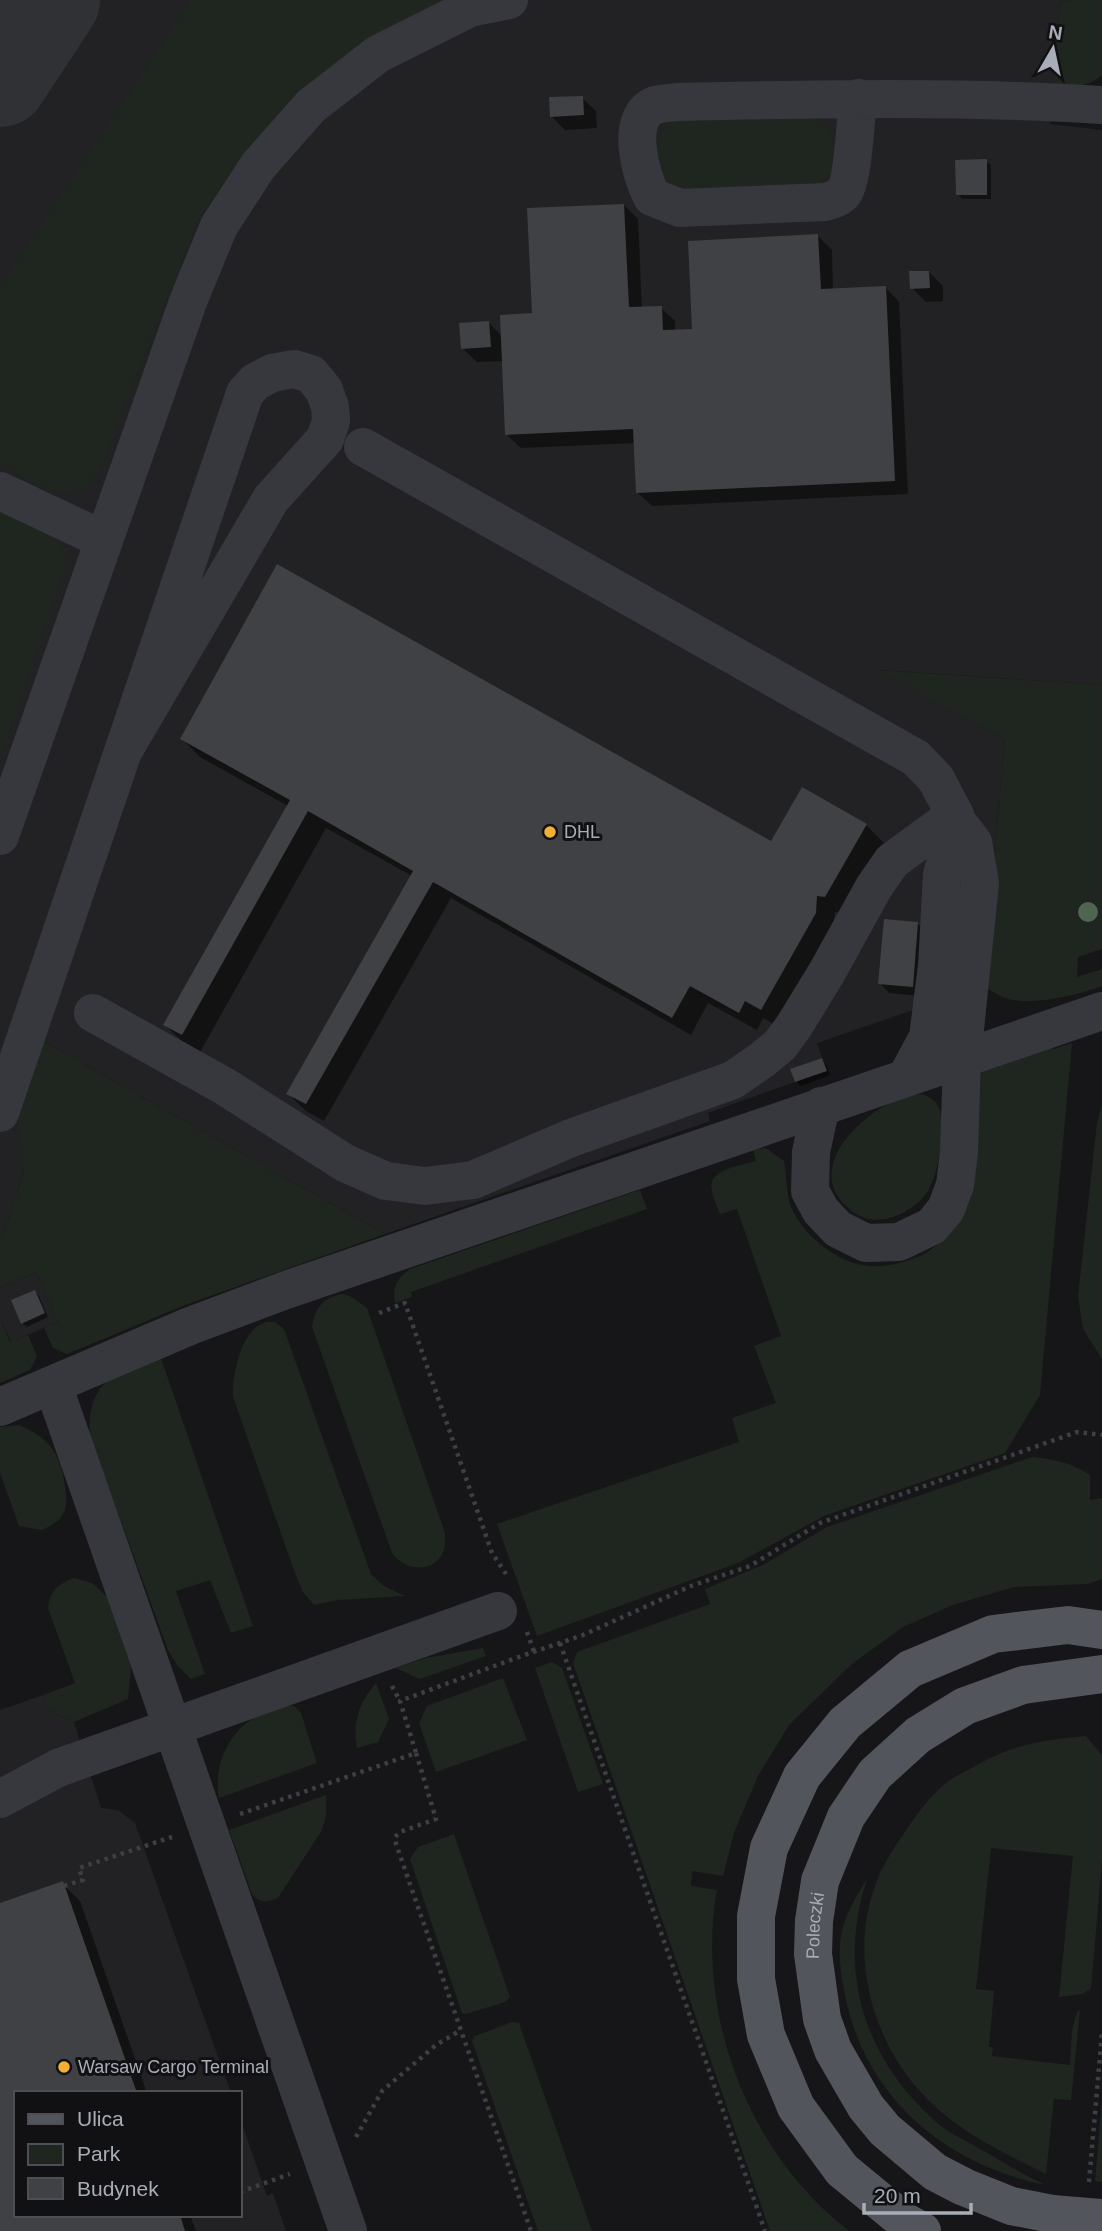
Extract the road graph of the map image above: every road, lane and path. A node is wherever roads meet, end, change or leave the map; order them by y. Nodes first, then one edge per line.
1 (509, 0) edge
2 (858, 98) junction
3 (1102, 106) edge
4 (363, 447) dead end
5 (0, 491) edge
6 (104, 540) junction
7 (124, 750) junction
8 (956, 819) junction
9 (0, 836) edge
10 (1102, 1011) edge
11 (93, 1013) dead end
12 (962, 1058) junction
13 (906, 1078) junction
14 (821, 1106) junction
15 (0, 1113) edge
16 (379, 1313) dead end
17 (53, 1385) junction
18 (0, 1407) edge
19 (1102, 1435) edge
20 (511, 1607) junction
21 (1102, 1630) edge
22 (560, 1643) junction
23 (534, 1652) junction
24 (1102, 1674) edge
25 (173, 1728) junction
26 (416, 1754) junction
27 (0, 1799) edge
28 (207, 1826) junction
29 (64, 1886) dead end
30 (461, 2030) junction
31 (1102, 2033) edge
32 (324, 2162) junction
33 (242, 2191) edge
34 (1095, 2205) edge
35 (348, 2231) edge
36 (531, 2231) edge
37 (765, 2231) edge
38 (922, 2231) edge

1 - 6 lane
2 - 2 lane
2 - 3 lane
4 - 8 lane
5 - 6 lane
6 - 9 lane
7 - 7 lane
7 - 15 lane
8 - 11 lane
8 - 12 lane
8 - 13 lane
10 - 12 lane
12 - 13 lane
12 - 14 lane
13 - 14 lane
14 - 17 lane
16 - 20 path
17 - 18 lane
17 - 25 lane
19 - 22 path
20 - 23 path
20 - 25 lane
21 - 38 main road
22 - 23 path
22 - 37 path
23 - 26 path
24 - 34 main road, Poleczki, bridge
25 - 27 lane
25 - 28 lane
26 - 28 path
26 - 30 path
28 - 29 path
28 - 32 lane
30 - 32 path
30 - 36 path
31 - 34 path
32 - 33 path
32 - 35 lane

